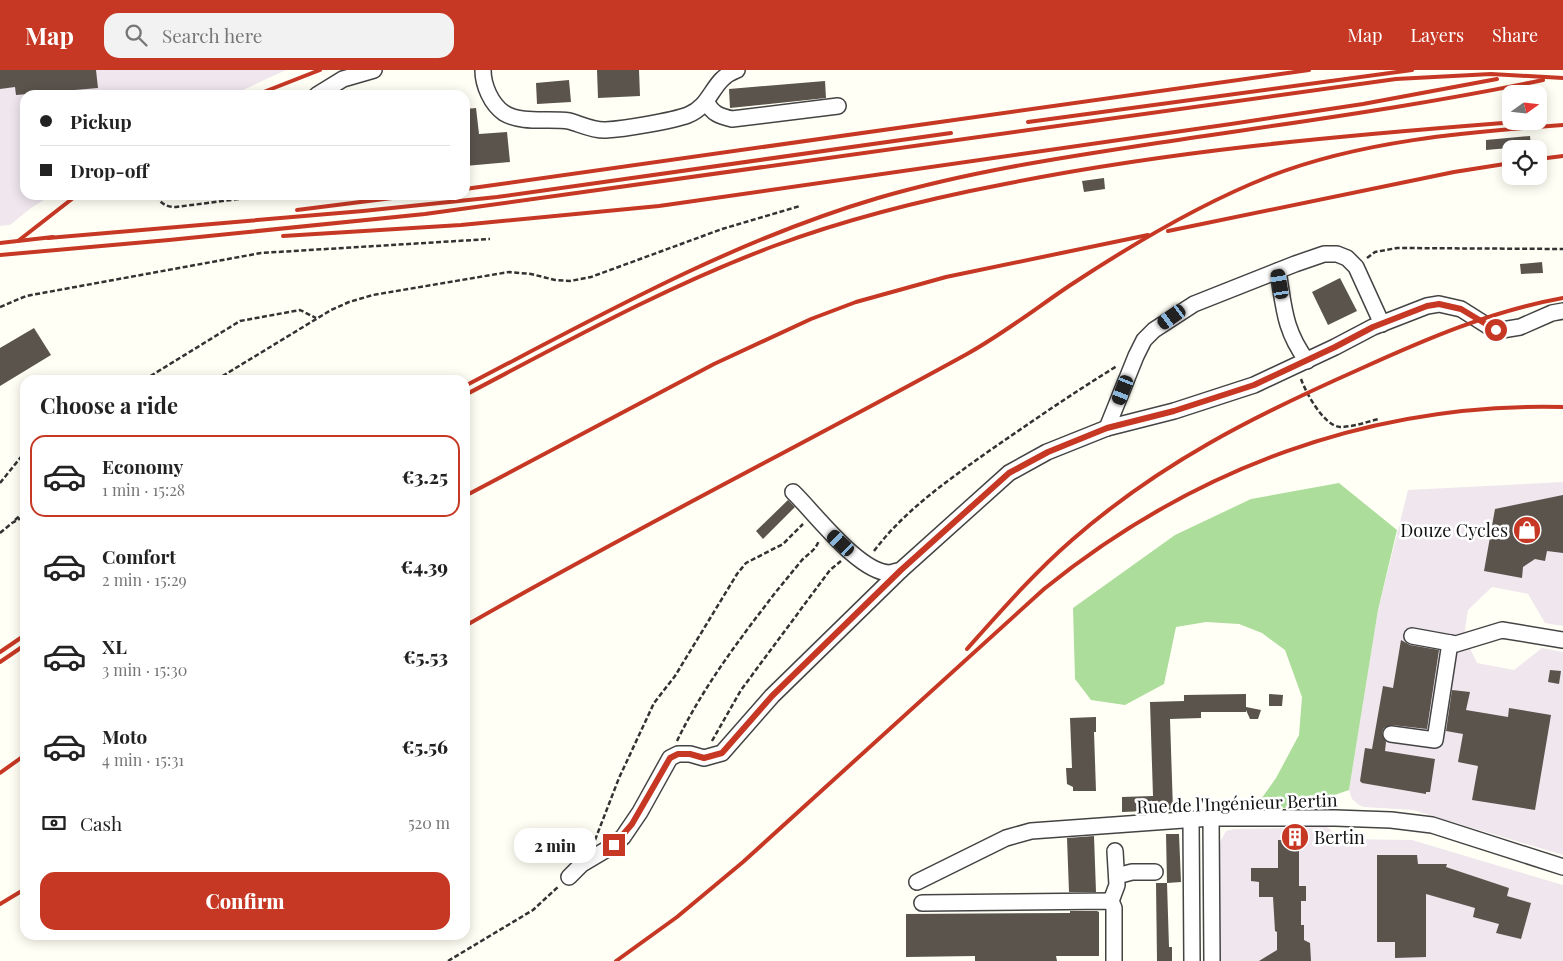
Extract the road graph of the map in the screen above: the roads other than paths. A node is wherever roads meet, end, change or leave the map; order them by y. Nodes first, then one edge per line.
1 (374, 70) edge
2 (483, 70) edge
3 (737, 70) edge
4 (325, 90) edge
5 (707, 102) junction
6 (838, 106) dead end
7 (1278, 271) junction
8 (1563, 311) edge
9 (1382, 324) junction
10 (1301, 364) junction
11 (1107, 428) junction
12 (792, 492) dead end
13 (901, 570) junction
14 (1412, 636) dead end
15 (1563, 640) edge
16 (1450, 643) junction
17 (1391, 734) dead end
18 (1212, 818) junction
19 (1191, 820) junction
20 (1115, 851) dead end
21 (1563, 867) edge
22 (1155, 872) dead end
23 (1117, 876) junction
24 (569, 877) road end
25 (917, 882) dead end
26 (1111, 901) junction
27 (922, 903) dead end
28 (1114, 961) edge
29 (1192, 961) edge
30 (1212, 961) edge

1 - 4 street
2 - 5 street
3 - 5 street
5 - 6 street
7 - 9 street
7 - 10 street
7 - 11 street
8 - 9 street
9 - 10 street
10 - 11 street
11 - 13 street
12 - 13 street
13 - 24 street
14 - 16 street
15 - 16 street
16 - 17 street
18 - 19 street, Rue de l'Ingénieur Bertin
18 - 21 street, Rue de l'Ingénieur Bertin
18 - 30 street
19 - 25 street, Rue de l'Ingénieur Bertin
19 - 29 street
20 - 23 street
22 - 23 street
23 - 26 street
26 - 27 street
26 - 28 street

